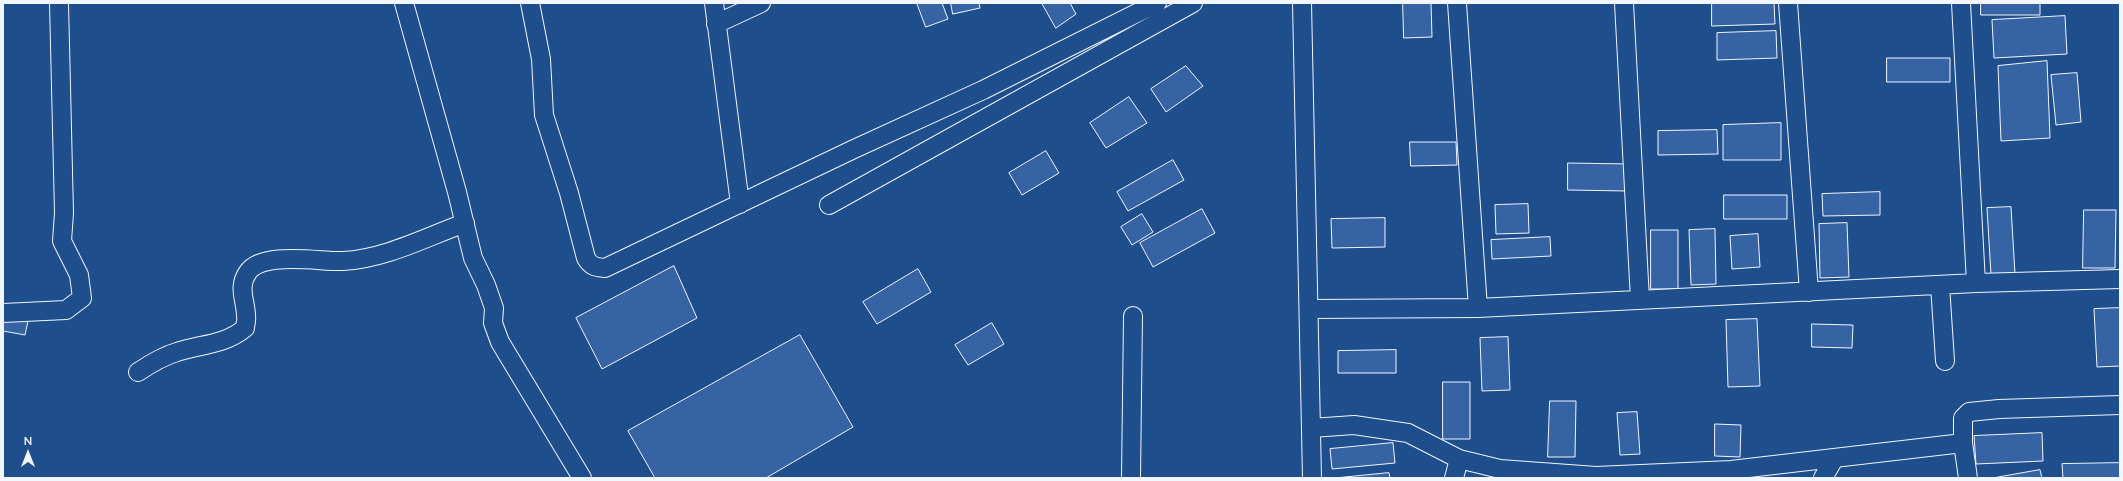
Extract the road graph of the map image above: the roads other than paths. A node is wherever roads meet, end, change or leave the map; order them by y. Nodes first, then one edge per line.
1 (59, 3) edge
2 (404, 3) edge
3 (530, 3) edge
4 (714, 3) edge
5 (761, 3) edge
6 (1157, 3) edge
7 (1193, 3) edge
8 (1302, 3) edge
9 (1457, 3) edge
10 (1624, 3) edge
11 (1788, 3) edge
12 (1961, 3) edge
13 (716, 24) junction
14 (740, 204) junction
15 (828, 205) dead end
16 (465, 223) junction
17 (2120, 279) edge
18 (1976, 284) junction
19 (1940, 285) junction
20 (1809, 292) junction
21 (1640, 300) junction
22 (1478, 308) junction
23 (1310, 309) junction
24 (3, 313) edge
25 (1133, 316) dead end
26 (1945, 361) dead end
27 (138, 372) dead end
28 (2120, 405) edge
29 (1311, 428) junction
30 (1963, 443) junction
31 (1834, 459) junction
32 (1459, 460) junction
33 (582, 478) edge
34 (1130, 478) edge
35 (1312, 478) edge
36 (1454, 478) edge
37 (1823, 478) edge
38 (1968, 478) edge

1 - 24 street
2 - 16 street
3 - 14 street
4 - 13 street
5 - 13 street
6 - 14 street
7 - 15 street
8 - 23 street
9 - 22 street
10 - 21 street
11 - 20 street
12 - 18 street
13 - 14 street
16 - 27 street
16 - 33 street
17 - 18 street
18 - 19 street
19 - 20 street
19 - 26 street
20 - 21 street
21 - 22 street
22 - 23 street
23 - 29 street
25 - 34 street
28 - 30 street
29 - 32 street
29 - 35 street
30 - 31 street
30 - 38 street
31 - 32 street
31 - 37 street
32 - 36 street

